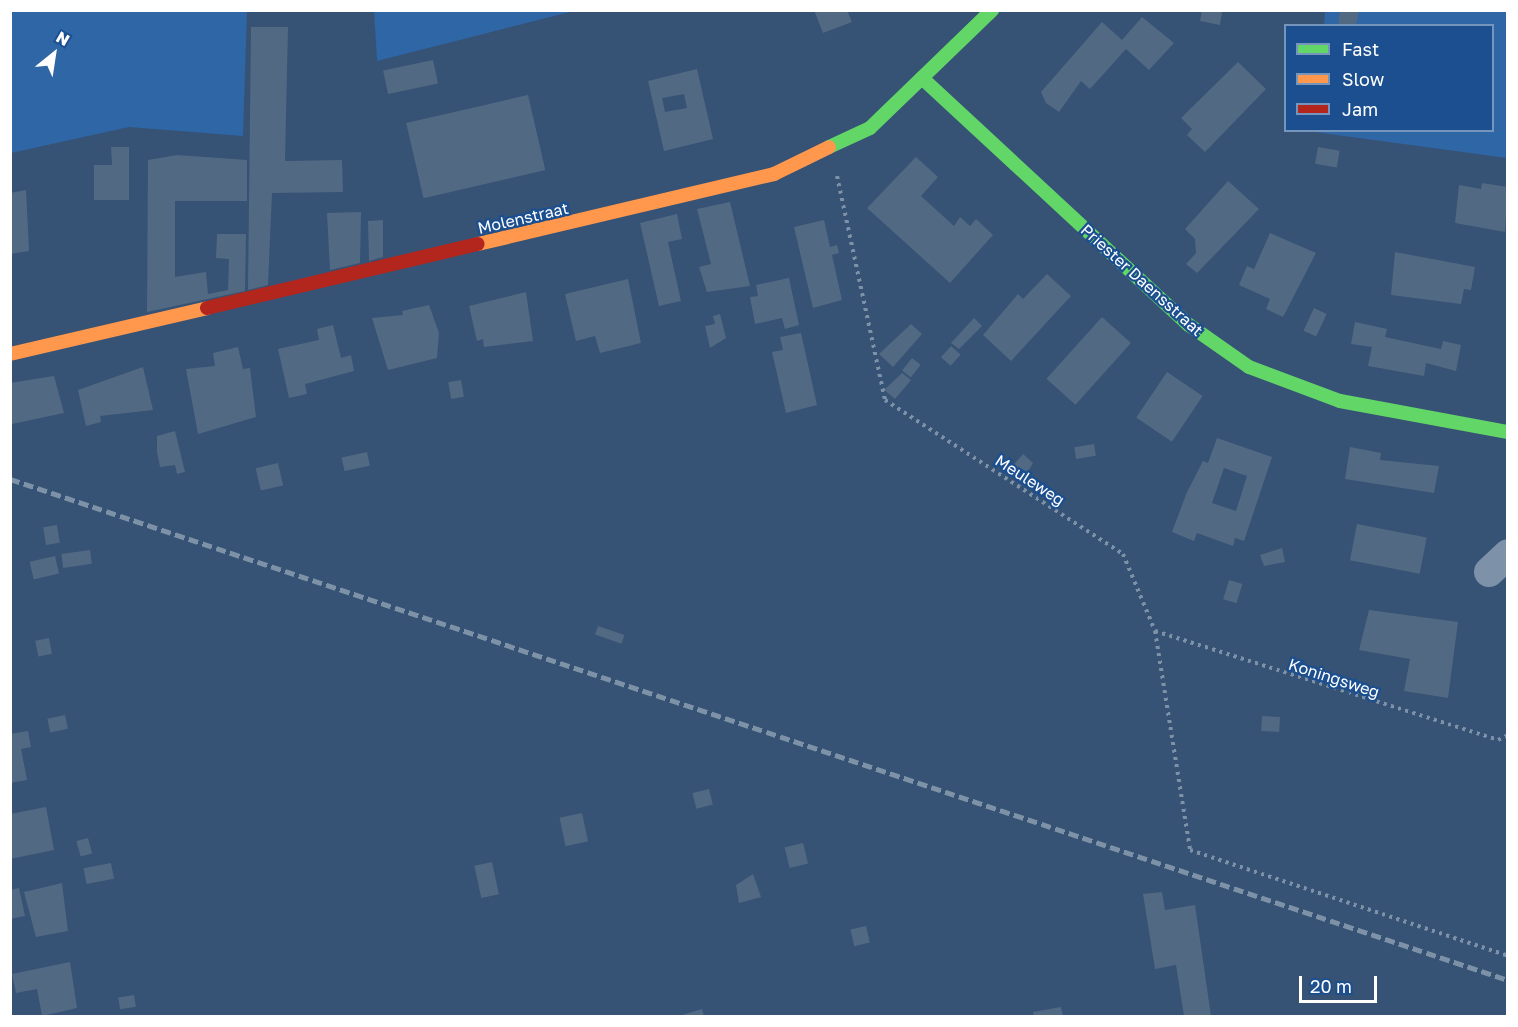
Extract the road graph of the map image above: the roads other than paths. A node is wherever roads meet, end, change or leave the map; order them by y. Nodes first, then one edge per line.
1 (992, 10) edge
2 (922, 78) junction
3 (10, 354) edge
4 (1508, 432) edge

1 - 2 street, Molenstraat
2 - 3 street, Molenstraat
2 - 4 street, Priester Daensstraat

